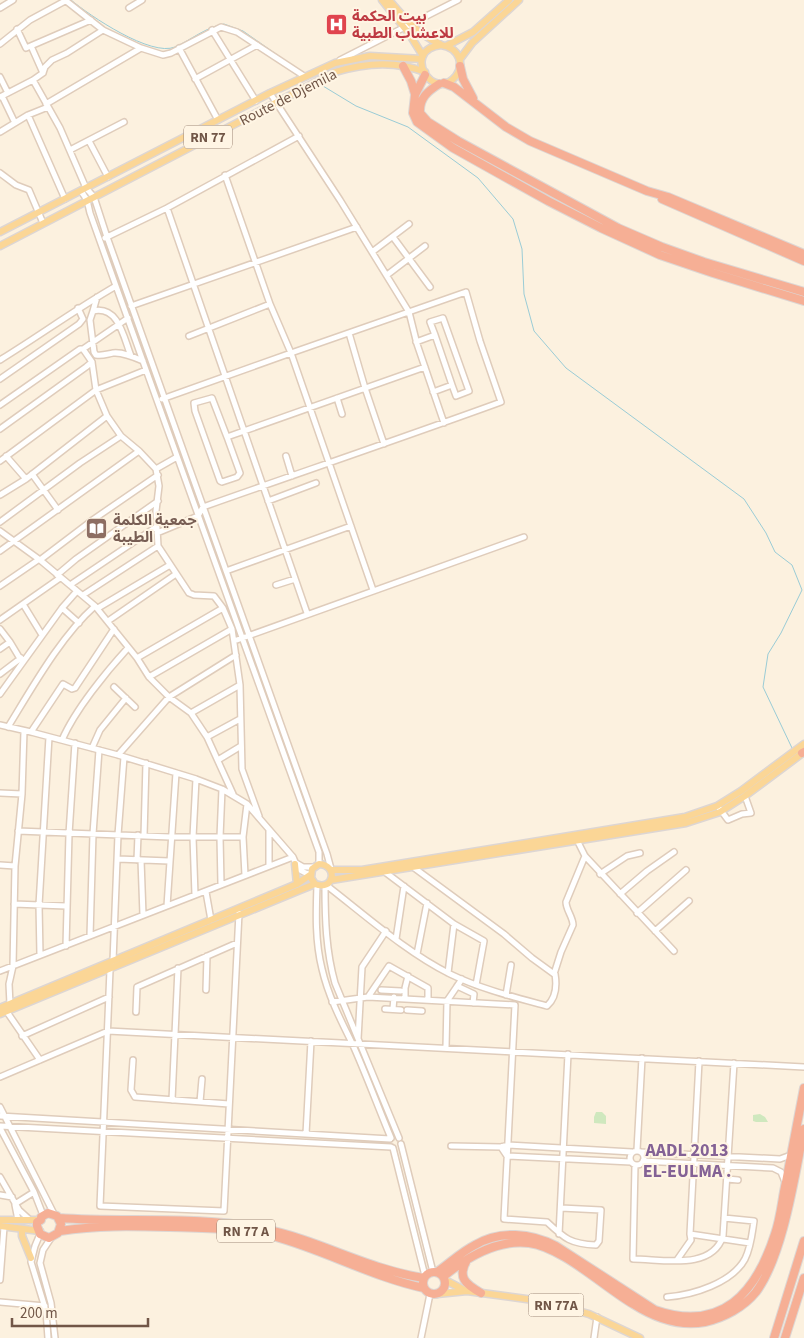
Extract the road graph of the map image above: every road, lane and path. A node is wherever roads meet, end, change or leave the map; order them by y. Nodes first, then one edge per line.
1 (13, 0) edge
2 (65, 0) edge
3 (142, 0) edge
4 (382, 0) edge
5 (389, 0) edge
6 (509, 0) edge
7 (519, 0) edge
8 (454, 1) edge
9 (131, 4) edge
10 (0, 8) edge
11 (91, 20) junction
12 (407, 27) junction
13 (17, 29) junction
14 (103, 30) junction
15 (212, 30) junction
16 (0, 44) edge
17 (257, 45) junction
18 (443, 45) junction
19 (31, 46) junction
20 (141, 48) junction
21 (179, 48) junction
22 (423, 57) junction
23 (230, 60) junction
24 (335, 63) junction
25 (460, 63) junction
26 (403, 66) junction
27 (43, 73) junction
28 (425, 74) junction
29 (304, 76) junction
30 (0, 77) edge
31 (195, 79) junction
32 (33, 80) junction
33 (442, 84) junction
34 (270, 93) junction
35 (8, 94) junction
36 (415, 94) junction
37 (1, 97) edge
38 (256, 100) junction
39 (276, 102) junction
40 (477, 104) junction
41 (47, 106) junction
42 (28, 115) junction
43 (218, 120) junction
44 (124, 122) dead end
45 (15, 123) junction
46 (0, 132) edge
47 (299, 136) junction
48 (89, 141) junction
49 (70, 150) junction
50 (0, 173) edge
51 (225, 175) junction
52 (108, 177) junction
53 (83, 190) junction
54 (647, 191) junction
55 (91, 198) junction
56 (65, 199) junction
57 (167, 208) junction
58 (40, 212) junction
59 (43, 223) junction
60 (409, 224) dead end
61 (357, 227) junction
62 (0, 232) edge
63 (107, 237) junction
64 (393, 237) junction
65 (765, 238) junction
66 (100, 240) junction
67 (0, 246) edge
68 (425, 246) dead end
69 (804, 250) edge
70 (372, 252) junction
71 (408, 258) junction
72 (803, 258) edge
73 (256, 262) junction
74 (386, 275) junction
75 (193, 284) junction
76 (116, 286) junction
77 (430, 287) dead end
78 (804, 292) edge
79 (97, 296) junction
80 (804, 301) edge
81 (270, 304) junction
82 (131, 306) junction
83 (78, 308) junction
84 (93, 312) junction
85 (409, 312) junction
86 (128, 318) junction
87 (120, 324) junction
88 (208, 328) junction
89 (349, 333) junction
90 (189, 336) dead end
91 (435, 336) junction
92 (94, 342) junction
93 (416, 342) junction
94 (83, 349) junction
95 (291, 353) junction
96 (131, 356) junction
97 (0, 360) edge
98 (143, 360) junction
99 (92, 362) junction
100 (425, 367) junction
101 (146, 370) junction
102 (225, 376) junction
103 (0, 379) edge
104 (452, 385) junction
105 (365, 388) junction
106 (96, 390) junction
107 (433, 392) junction
108 (164, 398) junction
109 (337, 398) junction
110 (157, 401) junction
111 (0, 405) edge
112 (310, 407) junction
113 (342, 414) dead end
114 (106, 416) junction
115 (444, 423) junction
116 (0, 429) edge
117 (244, 430) junction
118 (121, 436) junction
119 (227, 436) junction
120 (384, 444) junction
121 (140, 451) junction
122 (6, 456) junction
123 (286, 456) dead end
124 (177, 457) junction
125 (0, 461) edge
126 (329, 463) junction
127 (157, 472) junction
128 (32, 474) junction
129 (292, 476) junction
130 (26, 479) junction
131 (316, 483) dead end
132 (263, 486) junction
133 (44, 490) junction
134 (0, 495) edge
135 (158, 500) junction
136 (268, 501) junction
137 (203, 507) junction
138 (58, 510) junction
139 (198, 516) junction
140 (0, 522) edge
141 (351, 526) junction
142 (157, 530) junction
143 (0, 531) edge
144 (524, 537) dead end
145 (14, 541) junction
146 (158, 546) junction
147 (285, 550) junction
148 (0, 551) edge
149 (39, 560) junction
150 (170, 564) junction
151 (226, 571) junction
152 (176, 574) junction
153 (58, 576) junction
154 (295, 579) junction
155 (70, 585) junction
156 (276, 585) dead end
157 (0, 586) edge
158 (373, 590) junction
159 (77, 591) junction
160 (83, 595) junction
161 (22, 604) junction
162 (96, 607) junction
163 (62, 608) junction
164 (223, 608) junction
165 (307, 613) junction
166 (0, 620) edge
167 (108, 621) junction
168 (79, 623) junction
169 (0, 629) edge
170 (232, 629) junction
171 (114, 630) junction
172 (42, 635) junction
173 (248, 635) junction
174 (242, 638) junction
175 (234, 641) junction
176 (10, 642) junction
177 (128, 648) junction
178 (0, 649) edge
179 (236, 655) junction
180 (137, 658) junction
181 (21, 660) junction
182 (0, 674) edge
183 (149, 677) junction
184 (240, 685) junction
185 (114, 687) dead end
186 (0, 694) edge
187 (169, 696) junction
188 (126, 698) junction
189 (135, 707) dead end
190 (191, 713) junction
191 (240, 718) junction
192 (0, 725) edge
193 (8, 727) junction
194 (24, 730) junction
195 (31, 732) junction
196 (49, 737) junction
197 (207, 737) junction
198 (62, 740) junction
199 (76, 743) junction
200 (804, 744) edge
201 (241, 746) junction
202 (92, 748) junction
203 (99, 750) junction
204 (803, 752) edge
205 (118, 755) junction
206 (124, 757) junction
207 (218, 760) junction
208 (146, 763) junction
209 (176, 773) junction
210 (196, 779) junction
211 (222, 789) junction
212 (0, 794) edge
213 (22, 794) junction
214 (233, 794) junction
215 (744, 796) junction
216 (247, 804) junction
217 (719, 808) junction
218 (261, 821) junction
219 (269, 829) junction
220 (18, 831) junction
221 (42, 833) junction
222 (69, 834) junction
223 (93, 834) junction
224 (118, 835) junction
225 (141, 835) junction
226 (170, 837) junction
227 (193, 837) junction
228 (220, 837) junction
229 (243, 838) junction
230 (576, 838) junction
231 (548, 842) junction
232 (674, 852) dead end
233 (640, 853) dead end
234 (585, 856) junction
235 (118, 859) junction
236 (139, 860) junction
237 (170, 861) junction
238 (295, 861) junction
239 (0, 865) edge
240 (269, 865) junction
241 (15, 866) junction
242 (317, 866) junction
243 (413, 867) junction
244 (331, 870) junction
245 (686, 870) dead end
246 (385, 872) junction
247 (600, 874) junction
248 (245, 875) junction
249 (310, 875) junction
250 (221, 884) junction
251 (297, 884) junction
252 (327, 884) junction
253 (316, 885) junction
254 (404, 886) junction
255 (206, 892) junction
256 (620, 894) junction
257 (195, 895) junction
258 (689, 901) dead end
259 (427, 903) junction
260 (14, 904) junction
261 (39, 905) junction
262 (66, 906) junction
263 (167, 906) junction
264 (239, 912) junction
265 (637, 913) junction
266 (143, 915) junction
267 (211, 920) junction
268 (454, 924) junction
269 (116, 926) junction
270 (386, 931) junction
271 (654, 931) junction
272 (90, 936) junction
273 (396, 939) junction
274 (237, 943) junction
275 (66, 946) junction
276 (674, 951) dead end
277 (417, 954) junction
278 (40, 956) junction
279 (207, 956) junction
280 (113, 960) junction
281 (511, 965) dead end
282 (13, 966) junction
283 (178, 968) junction
284 (110, 970) junction
285 (0, 971) edge
286 (448, 973) junction
287 (555, 974) junction
288 (408, 976) junction
289 (462, 979) junction
290 (476, 985) junction
291 (457, 986) junction
292 (206, 990) dead end
293 (381, 990) dead end
294 (394, 991) junction
295 (401, 991) dead end
296 (506, 995) junction
297 (109, 997) junction
298 (359, 998) junction
299 (368, 998) junction
300 (394, 999) junction
301 (405, 999) junction
302 (341, 1000) junction
303 (415, 1000) junction
304 (428, 1000) junction
305 (448, 1001) junction
306 (332, 1002) junction
307 (474, 1003) junction
308 (10, 1004) junction
309 (0, 1008) edge
310 (385, 1009) dead end
311 (394, 1009) junction
312 (414, 1011) junction
313 (422, 1011) dead end
314 (136, 1012) dead end
315 (3, 1013) edge
316 (108, 1031) junction
317 (175, 1035) junction
318 (22, 1036) junction
319 (233, 1037) junction
320 (311, 1041) junction
321 (357, 1043) junction
322 (446, 1048) junction
323 (513, 1052) junction
324 (568, 1054) junction
325 (642, 1058) junction
326 (40, 1060) junction
327 (133, 1060) dead end
328 (699, 1061) junction
329 (734, 1063) junction
330 (804, 1066) edge
331 (0, 1077) edge
332 (202, 1079) dead end
333 (804, 1088) edge
334 (172, 1100) junction
335 (200, 1102) junction
336 (229, 1104) junction
337 (0, 1107) edge
338 (2, 1116) edge
339 (104, 1123) junction
340 (0, 1127) edge
341 (10, 1127) junction
342 (228, 1129) junction
343 (804, 1129) edge
344 (103, 1132) junction
345 (306, 1134) junction
346 (228, 1138) junction
347 (391, 1139) junction
348 (400, 1141) junction
349 (508, 1145) junction
350 (451, 1146) dead end
351 (392, 1147) junction
352 (500, 1147) junction
353 (564, 1148) junction
354 (637, 1151) junction
355 (693, 1155) junction
356 (791, 1155) junction
357 (507, 1156) junction
358 (728, 1156) junction
359 (563, 1158) junction
360 (643, 1161) junction
361 (633, 1163) junction
362 (693, 1164) junction
363 (728, 1166) junction
364 (0, 1177) edge
365 (727, 1179) junction
366 (738, 1180) dead end
367 (786, 1182) junction
368 (34, 1192) junction
369 (0, 1195) edge
370 (12, 1197) junction
371 (16, 1204) junction
372 (561, 1208) junction
373 (57, 1216) junction
374 (42, 1218) junction
375 (724, 1218) junction
376 (0, 1220) edge
377 (18, 1220) junction
378 (30, 1220) junction
379 (2, 1227) edge
380 (22, 1229) junction
381 (60, 1231) junction
382 (40, 1232) junction
383 (559, 1234) junction
384 (690, 1234) junction
385 (51, 1237) junction
386 (722, 1240) junction
387 (804, 1241) edge
388 (750, 1243) junction
389 (31, 1258) junction
390 (468, 1259) junction
391 (678, 1260) junction
392 (440, 1275) junction
393 (424, 1277) junction
394 (804, 1278) edge
395 (0, 1280) edge
396 (467, 1291) junction
397 (430, 1292) junction
398 (481, 1293) junction
399 (667, 1297) dead end
400 (0, 1302) edge
401 (45, 1306) junction
402 (597, 1317) junction
403 (48, 1338) edge
404 (55, 1338) edge
405 (421, 1338) edge
406 (594, 1338) edge
407 (640, 1338) edge
408 (774, 1338) edge
409 (785, 1338) edge

1 - 10 street
2 - 11 street
2 - 13 street
3 - 9 street
4 - 12 main road
5 - 12 main road
6 - 18 main road
7 - 25 main road
8 - 12 street
11 - 14 street
11 - 19 street
12 - 18 main road
12 - 22 main road
12 - 24 street
13 - 16 street
13 - 19 street
14 - 20 street
14 - 27 street
15 - 17 street
15 - 21 street
15 - 23 street
17 - 23 street
17 - 29 street
18 - 22 main road
18 - 25 main road
19 - 27 street
20 - 21 street
20 - 41 street
21 - 31 street
22 - 24 main road
22 - 28 main road
23 - 31 street
23 - 38 street
24 - 29 main road
25 - 33 main road
25 - 40 highway
26 - 28 main road, Route de Djemila / RN 77
26 - 36 highway
26 - 39 main road, Route de Djemila / RN 77
27 - 32 street
28 - 33 main road
28 - 36 highway
29 - 34 main road
30 - 35 street
31 - 43 street
32 - 35 street
32 - 41 street
33 - 40 highway
33 - 78 highway
34 - 38 main road
34 - 39 street
35 - 37 street
36 - 80 highway
37 - 45 street
38 - 43 main road
39 - 47 street
39 - 55 main road, Route de Djemila / RN 77
40 - 54 highway
41 - 42 street
41 - 49 street
42 - 45 street
42 - 56 street
43 - 52 main road
44 - 48 street
45 - 46 street
47 - 51 street
47 - 61 street
48 - 49 street
48 - 52 street
49 - 53 street
50 - 58 street
51 - 57 street
51 - 73 street
52 - 53 main road
53 - 55 street
53 - 56 main road
54 - 65 highway
54 - 72 highway
55 - 59 main road, Route de Djemila / RN 77
55 - 63 street
55 - 66 street
56 - 58 main road
57 - 63 street
57 - 75 street
58 - 59 street
58 - 62 main road
59 - 67 main road, Route de Djemila / RN 77
60 - 64 street
61 - 70 street
61 - 73 street
63 - 66 street
63 - 82 street
64 - 70 street
64 - 71 street
65 - 69 highway
65 - 72 highway
66 - 76 street
68 - 71 street
70 - 74 street
71 - 74 street
71 - 77 street
73 - 75 street
73 - 81 street
74 - 85 street
75 - 82 street
75 - 88 street
76 - 79 street
76 - 86 street
79 - 83 street
79 - 84 street
81 - 88 street
81 - 95 street
82 - 108 street
83 - 97 street
83 - 103 street
84 - 87 street
84 - 92 street
85 - 89 street
85 - 93 street
85 - 115 street
86 - 87 street
86 - 98 street
87 - 92 street
87 - 96 street
88 - 90 street
88 - 102 street
89 - 95 street
89 - 105 street
91 - 93 street
91 - 104 street
91 - 104 street
92 - 94 street
92 - 96 street
93 - 100 street
94 - 99 street
94 - 111 street
95 - 102 street
95 - 112 street
96 - 98 street
98 - 101 street
99 - 106 street
99 - 116 street
100 - 105 street
100 - 107 street
101 - 106 street
101 - 110 street
102 - 108 street
102 - 117 street
104 - 107 street
105 - 109 street
105 - 120 street
106 - 114 street
106 - 122 street
107 - 115 street
108 - 110 street
108 - 137 street
109 - 112 street
109 - 113 street
110 - 124 street
112 - 117 street
112 - 126 street
114 - 118 street
114 - 128 street
115 - 120 street
117 - 119 street
117 - 132 street
118 - 121 street
118 - 133 street
119 - 119 street
120 - 126 street
121 - 127 street
121 - 138 street
122 - 125 street
122 - 130 street
123 - 129 street
124 - 127 street
124 - 139 street
126 - 129 street
126 - 141 street
127 - 135 street
127 - 149 street
128 - 130 street
128 - 133 street
129 - 132 street
130 - 134 street
131 - 136 street
132 - 136 street
132 - 137 street
133 - 138 street
133 - 140 street
135 - 142 street
135 - 153 street
136 - 147 street
137 - 139 street
137 - 151 street
138 - 145 street
139 - 142 street
139 - 174 street
141 - 147 street
141 - 158 street
142 - 146 street
142 - 155 street
143 - 145 street
144 - 158 street
145 - 148 street
145 - 149 street
146 - 150 street
146 - 160 street
147 - 151 street
147 - 154 street
149 - 153 street
149 - 157 street
150 - 152 street
150 - 162 street
151 - 173 street
152 - 164 street
152 - 167 street
153 - 155 street
153 - 161 street
154 - 156 street
154 - 165 street
155 - 159 street
158 - 165 street
159 - 160 street
159 - 163 street
160 - 162 street
161 - 166 street
161 - 172 street
162 - 167 street
162 - 168 street
163 - 168 street
163 - 172 street
164 - 170 street
164 - 180 street
165 - 173 street
167 - 171 street
168 - 193 street
169 - 176 street
170 - 175 street
170 - 183 street
171 - 177 street
171 - 195 street
172 - 181 street
173 - 174 street
173 - 244 street
174 - 175 street
174 - 242 street
175 - 179 street
176 - 178 street
176 - 181 street
177 - 180 street
177 - 198 street
179 - 184 street
179 - 187 street
180 - 183 street
181 - 182 street
181 - 186 street
183 - 187 street
184 - 190 street
184 - 191 street
185 - 188 street
187 - 190 street
187 - 205 street
188 - 189 street
188 - 202 street
190 - 197 street
191 - 197 street
191 - 201 street
192 - 193 street
193 - 194 street
194 - 195 street
194 - 213 street
195 - 196 street
196 - 198 street
196 - 221 street
197 - 207 street
198 - 199 street
199 - 202 street
199 - 222 street
200 - 217 main road
201 - 207 street
201 - 218 street
202 - 203 street
203 - 205 street
203 - 223 street
204 - 215 main road
205 - 206 street
206 - 208 street
206 - 224 street
207 - 214 street
208 - 209 street
208 - 225 street
209 - 210 street
209 - 226 street
210 - 211 street
210 - 227 street
211 - 214 street
211 - 228 street
212 - 213 street
213 - 220 street
214 - 216 street
215 - 217 main road
215 - 217 street
216 - 218 street
216 - 229 street
217 - 230 main road
218 - 219 street
219 - 238 street
219 - 240 street
220 - 221 street
220 - 241 street
221 - 222 street
221 - 261 street
222 - 223 street
222 - 262 street
223 - 224 street
223 - 272 street
224 - 225 street
224 - 235 street
225 - 226 street
225 - 236 street
226 - 227 street
226 - 237 street
227 - 228 street
227 - 257 street
228 - 229 street
228 - 250 street
229 - 248 street
230 - 231 main road
230 - 234 street
231 - 243 main road
231 - 244 main road
232 - 256 street
233 - 247 street
234 - 247 street
234 - 287 street
235 - 236 street
235 - 269 street
236 - 237 street
236 - 266 street
237 - 263 street
238 - 240 street
238 - 242 street
238 - 249 street
238 - 251 main road
239 - 241 street
240 - 248 street
241 - 260 street
242 - 244 main road
242 - 249 main road
243 - 246 main road
243 - 287 street
244 - 252 main road
245 - 265 street
246 - 252 main road
246 - 254 street
247 - 256 street
248 - 250 street
249 - 251 main road
249 - 253 main road
250 - 255 street
251 - 264 main road
252 - 253 main road
252 - 270 street
252 - 302 street
253 - 264 main road
253 - 306 street
254 - 259 street
254 - 273 street
255 - 257 street
255 - 267 street
256 - 265 street
257 - 263 street
258 - 271 street
259 - 268 street
259 - 277 street
260 - 261 street
260 - 282 street
261 - 262 street
261 - 278 street
262 - 275 street
263 - 266 street
264 - 267 main road
264 - 274 street
264 - 284 main road
265 - 271 street
266 - 269 street
267 - 280 main road
268 - 286 street
268 - 290 street
269 - 272 street
269 - 280 street
270 - 273 street
270 - 298 street
271 - 276 street
272 - 275 street
273 - 277 street
274 - 279 street
274 - 319 street
275 - 278 street
277 - 286 street
278 - 282 street
279 - 283 street
279 - 292 street
280 - 308 main road
281 - 296 street
282 - 285 street
282 - 308 street
283 - 314 street
283 - 317 street
284 - 297 street
284 - 315 main road
286 - 289 street
287 - 296 street
288 - 299 street
288 - 301 street
288 - 304 street
289 - 290 street
289 - 291 street
290 - 296 street
291 - 305 street
291 - 307 street
293 - 294 street
294 - 295 street
294 - 300 street
297 - 316 street
297 - 318 street
298 - 299 street
298 - 302 street
298 - 321 street
299 - 300 street
300 - 301 street
300 - 311 street
301 - 303 street
302 - 306 street
302 - 321 street
303 - 304 street
303 - 312 street
304 - 305 street
305 - 307 street
305 - 322 street
306 - 321 street
307 - 323 street
308 - 309 main road
310 - 311 street
311 - 312 street
312 - 313 street
315 - 318 street
316 - 317 street
316 - 326 street
316 - 339 street
317 - 319 street
317 - 334 street
318 - 326 street
319 - 320 street
319 - 336 street
320 - 321 street
320 - 345 street
321 - 322 street
321 - 347 street
321 - 348 street
322 - 323 street
323 - 324 street
323 - 349 street
324 - 325 street
324 - 353 street
325 - 328 street
325 - 354 street
326 - 331 street
327 - 334 street
328 - 329 street
328 - 355 street
329 - 330 street
329 - 358 street
332 - 335 street
333 - 356 highway
334 - 335 street
335 - 336 street
336 - 342 street
337 - 338 street
338 - 339 street
338 - 341 street
339 - 342 street
339 - 344 street
340 - 341 street
340 - 368 street
341 - 344 street
341 - 373 street
342 - 345 street
342 - 346 street
343 - 390 highway
344 - 346 street
344 - 346 street
345 - 347 street
346 - 351 street
347 - 348 street
347 - 351 street
348 - 351 street
348 - 392 street
349 - 352 street
349 - 353 street
349 - 357 street
350 - 352 street
351 - 393 street
352 - 357 street
353 - 354 street
353 - 359 street
354 - 355 street
354 - 360 street
354 - 361 street
355 - 358 street
355 - 362 street
356 - 358 street
356 - 367 highway
357 - 359 street
357 - 383 street
358 - 363 street
359 - 361 street
359 - 372 street
360 - 361 street
360 - 362 street
361 - 391 street
362 - 363 street
362 - 384 street
363 - 365 street
363 - 367 street
364 - 370 street
365 - 366 street
365 - 375 street
367 - 392 highway
368 - 371 street
368 - 374 street
369 - 370 street
370 - 371 street
371 - 377 street
371 - 378 street
372 - 383 street
372 - 383 street
373 - 374 highway
373 - 381 highway
373 - 393 highway
374 - 378 main road
374 - 382 highway
375 - 386 street
375 - 388 street
376 - 377 main road
377 - 378 main road
379 - 380 main road
379 - 395 street
380 - 382 main road
380 - 389 main road
381 - 385 highway
381 - 397 highway, RN 77 A
382 - 385 highway
382 - 389 street
384 - 386 street
384 - 391 street
385 - 404 street
386 - 388 street
386 - 391 street
387 - 408 highway
388 - 399 street
389 - 401 street
390 - 392 highway
390 - 398 highway
392 - 393 highway
392 - 396 main road
392 - 397 highway
393 - 397 highway
394 - 409 highway
396 - 397 main road
396 - 398 main road, RN 77A
397 - 405 street
398 - 402 main road, RN 77A
400 - 401 street
401 - 403 street
402 - 406 street
402 - 407 main road, RN 77A

